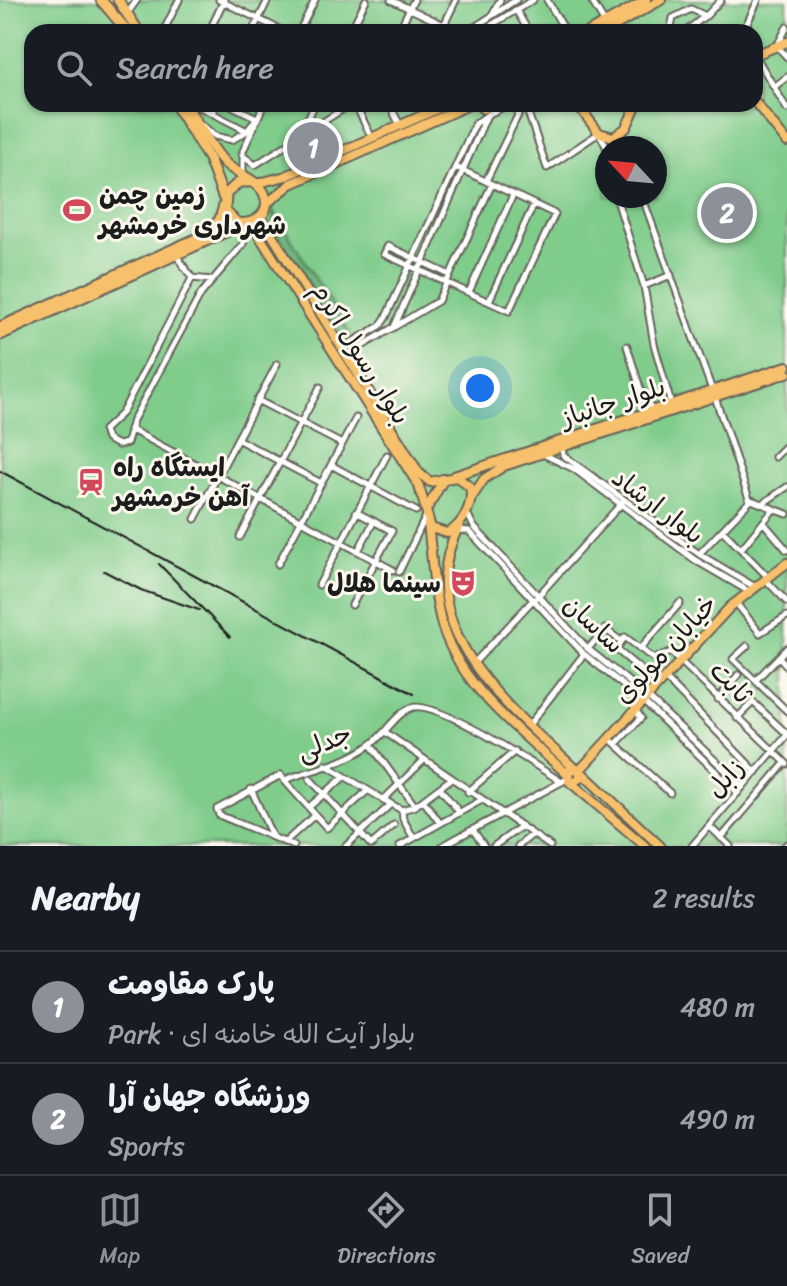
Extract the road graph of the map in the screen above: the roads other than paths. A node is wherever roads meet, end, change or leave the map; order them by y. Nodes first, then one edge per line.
1 (101, 0) edge
2 (118, 0) edge
3 (137, 0) edge
4 (179, 0) edge
5 (268, 0) edge
6 (315, 0) edge
7 (366, 0) edge
8 (391, 0) edge
9 (414, 0) edge
10 (456, 0) edge
11 (500, 0) edge
12 (516, 0) edge
13 (533, 0) edge
14 (547, 0) edge
15 (591, 0) edge
16 (646, 0) edge
17 (661, 0) edge
18 (721, 0) edge
19 (758, 0) edge
20 (222, 1) edge
21 (410, 9) junction
22 (516, 10) junction
23 (692, 11) junction
24 (127, 14) junction
25 (492, 14) junction
26 (706, 16) junction
27 (258, 19) junction
28 (627, 19) junction
29 (121, 24) edge
30 (134, 24) edge
31 (167, 24) edge
32 (212, 24) edge
33 (256, 24) edge
34 (268, 24) edge
35 (303, 24) edge
36 (354, 24) edge
37 (402, 24) edge
38 (442, 24) edge
39 (444, 24) edge
40 (478, 24) edge
41 (497, 24) edge
42 (524, 24) edge
43 (561, 24) edge
44 (603, 24) edge
45 (610, 24) edge
46 (613, 24) edge
47 (625, 24) edge
48 (674, 24) edge
49 (688, 24) edge
50 (696, 24) edge
51 (747, 24) edge
52 (787, 27) edge
53 (787, 42) edge
54 (777, 46) junction
55 (763, 52) edge
56 (787, 57) edge
57 (763, 68) edge
58 (787, 77) edge
59 (774, 87) junction
60 (787, 109) edge
61 (180, 112) edge
62 (195, 112) edge
63 (196, 112) edge
64 (207, 112) edge
65 (245, 112) edge
66 (259, 112) edge
67 (311, 112) edge
68 (340, 112) edge
69 (357, 112) edge
70 (393, 112) edge
71 (420, 112) edge
72 (453, 112) edge
73 (493, 112) edge
74 (519, 112) edge
75 (528, 112) edge
76 (585, 112) edge
77 (633, 112) edge
78 (763, 112) edge
79 (212, 113) joint
80 (487, 115) junction
81 (257, 118) junction
82 (400, 126) junction
83 (247, 131) junction
84 (599, 133) junction
85 (601, 136) edge
86 (299, 138) junction
87 (372, 138) junction
88 (787, 142) edge
89 (242, 155) junction
90 (456, 167) junction
91 (464, 170) junction
92 (250, 181) junction
93 (489, 182) junction
94 (513, 194) junction
95 (224, 202) junction
96 (266, 204) junction
97 (534, 204) junction
98 (620, 208) edge
99 (646, 208) edge
100 (436, 210) junction
101 (443, 214) junction
102 (261, 217) junction
103 (247, 224) junction
104 (176, 255) junction
105 (414, 258) junction
106 (421, 261) junction
107 (410, 266) junction
108 (418, 270) junction
109 (671, 275) junction
110 (192, 278) junction
111 (448, 279) junction
112 (213, 280) junction
113 (644, 286) junction
114 (469, 292) junction
115 (489, 301) junction
116 (386, 317) junction
117 (22, 322) junction
118 (394, 324) junction
119 (0, 327) edge
120 (0, 335) edge
121 (354, 341) junction
122 (627, 346) dead end
123 (358, 348) junction
124 (345, 359) junction
125 (277, 364) dead end
126 (787, 366) edge
127 (787, 373) edge
128 (320, 387) dead end
129 (714, 394) junction
130 (257, 400) junction
131 (671, 404) junction
132 (652, 410) junction
133 (356, 418) dead end
134 (301, 423) junction
135 (129, 429) junction
136 (237, 439) junction
137 (342, 444) junction
138 (787, 445) edge
139 (562, 447) junction
140 (542, 454) junction
141 (387, 455) dead end
142 (775, 457) dead end
143 (280, 461) junction
144 (331, 465) junction
145 (218, 476) junction
146 (448, 478) junction
147 (321, 483) junction
148 (371, 486) junction
149 (787, 487) edge
150 (471, 497) junction
151 (625, 499) junction
152 (260, 500) junction
153 (751, 500) junction
154 (620, 505) junction
155 (761, 505) junction
156 (774, 509) junction
157 (466, 510) junction
158 (356, 512) junction
159 (787, 514) edge
160 (424, 515) junction
161 (195, 519) dead end
162 (374, 521) junction
163 (763, 522) junction
164 (299, 523) junction
165 (459, 526) junction
166 (722, 530) junction
167 (240, 537) dead end
168 (341, 542) junction
169 (741, 549) junction
170 (787, 550) edge
171 (358, 551) junction
172 (699, 554) junction
173 (376, 561) junction
174 (787, 563) edge
175 (278, 564) dead end
176 (446, 568) junction
177 (434, 569) junction
178 (767, 578) junction
179 (319, 585) dead end
180 (752, 590) junction
181 (534, 599) junction
182 (787, 602) edge
183 (680, 603) dead end
184 (736, 603) junction
185 (352, 605) dead end
186 (787, 616) edge
187 (621, 641) junction
188 (747, 646) dead end
189 (787, 648) edge
190 (640, 649) junction
191 (586, 651) junction
192 (779, 657) junction
193 (681, 661) junction
194 (473, 665) junction
195 (787, 666) edge
196 (738, 675) dead end
197 (757, 679) junction
198 (662, 682) junction
199 (646, 699) junction
200 (718, 699) junction
201 (787, 711) edge
202 (737, 718) junction
203 (528, 726) junction
204 (385, 732) junction
205 (787, 735) edge
206 (613, 742) junction
207 (371, 745) junction
208 (515, 751) junction
209 (774, 751) junction
210 (424, 760) junction
211 (786, 763) edge
212 (326, 765) junction
213 (756, 772) junction
214 (572, 775) junction
215 (344, 777) junction
216 (310, 779) dead end
217 (451, 779) junction
218 (284, 780) junction
219 (400, 785) junction
220 (743, 787) junction
221 (440, 788) junction
222 (251, 789) junction
223 (367, 791) junction
224 (468, 792) junction
225 (670, 793) dead end
226 (738, 793) junction
227 (324, 794) junction
228 (383, 800) junction
229 (423, 800) junction
230 (480, 801) junction
231 (391, 804) junction
232 (415, 806) junction
233 (309, 807) junction
234 (402, 810) junction
235 (459, 812) junction
236 (342, 813) junction
237 (503, 814) junction
238 (315, 815) junction
239 (440, 823) junction
240 (394, 825) dead end
241 (522, 826) junction
242 (709, 826) junction
243 (473, 830) junction
244 (360, 833) junction
245 (533, 834) junction
246 (273, 837) junction
247 (413, 837) junction
248 (721, 838) junction
249 (506, 839) junction
250 (285, 842) junction
251 (294, 846) edge
252 (346, 846) edge
253 (400, 846) edge
254 (442, 846) edge
255 (484, 846) edge
256 (494, 846) edge
257 (509, 846) edge
258 (518, 846) edge
259 (550, 846) edge
260 (645, 846) edge
261 (660, 846) edge
262 (692, 846) edge
263 (730, 846) edge

1 - 29 highway
2 - 24 highway
3 - 24 street
4 - 31 street
5 - 27 street
6 - 35 street
7 - 36 street
8 - 21 street
9 - 21 street
10 - 39 street
11 - 25 street
12 - 25 street
13 - 22 street
14 - 43 street
15 - 44 street
16 - 45 main road
17 - 28 main road
18 - 26 street
19 - 51 street
20 - 27 street
20 - 32 street
21 - 37 street
21 - 38 street
22 - 41 street
22 - 42 street
23 - 26 street
23 - 48 street
23 - 49 street
24 - 30 highway
25 - 40 street
26 - 50 street
27 - 33 street
27 - 34 street
28 - 46 main road
28 - 47 street
52 - 54 street
53 - 54 main road
54 - 55 main road
54 - 56 street
57 - 59 street
58 - 59 street
59 - 60 street
61 - 95 highway
62 - 92 highway
63 - 83 street
64 - 79 street
65 - 81 street
66 - 81 street
67 - 86 street
68 - 86 street
69 - 87 street
70 - 82 street
71 - 82 main road
72 - 96 main road
73 - 80 street
74 - 93 street
75 - 84 street
76 - 84 main road
77 - 84 main road
78 - 88 main road
79 - 83 street
80 - 90 street
80 - 91 street
81 - 83 street
81 - 89 street
82 - 87 main road
84 - 85 street
86 - 89 street
87 - 92 main road
89 - 92 street
90 - 91 street
90 - 100 street
91 - 93 street
91 - 101 street
92 - 95 highway
92 - 96 highway
93 - 94 street
93 - 111 street
94 - 97 street
94 - 114 street
95 - 103 highway
95 - 117 highway
96 - 102 highway
97 - 115 street
97 - 115 street
98 - 113 street
99 - 109 street
100 - 101 street
100 - 105 street
101 - 106 street
102 - 103 highway
102 - 124 main road, بلوار رسول اکرم
103 - 104 highway
103 - 112 street
103 - 124 main road, بلوار رسول اکرم
104 - 110 street
104 - 117 highway
105 - 106 street
105 - 107 street
105 - 107 street
106 - 108 street
106 - 111 street
107 - 108 street
107 - 116 street
108 - 111 street
108 - 118 street
109 - 113 street
109 - 129 street
110 - 112 street
110 - 135 street
111 - 114 street
111 - 118 street
112 - 135 street
113 - 131 street
114 - 115 street
116 - 118 street
116 - 121 street
117 - 119 highway
117 - 120 highway
118 - 123 street
121 - 123 street
121 - 124 street
122 - 132 street
123 - 124 street
124 - 146 main road, بلوار رسول اکرم
124 - 160 main road, بلوار رسول اکرم
125 - 130 street
126 - 129 main road, بلوار جانباز
127 - 129 main road, بلوار جانباز
128 - 134 street
129 - 131 main road, بلوار جانباز
129 - 139 main road, بلوار جانباز
129 - 153 street
130 - 134 street
130 - 136 street
131 - 132 main road, بلوار جانباز
132 - 146 main road, بلوار جانباز
133 - 137 street
134 - 137 street
134 - 143 street
135 - 145 street
136 - 143 street
136 - 145 street
137 - 144 street
138 - 142 street
139 - 140 main road, بلوار جانباز
139 - 151 street, بلوار ارشاد
140 - 150 main road, بلوار جانباز
140 - 154 street, بلوار ارشاد
141 - 148 street
143 - 147 street
143 - 152 street
144 - 147 street
144 - 148 street
145 - 152 street
145 - 161 street
146 - 150 main road
146 - 160 main road
147 - 164 street
148 - 158 street
148 - 160 street
149 - 155 street
150 - 157 main road
151 - 154 street
151 - 172 street, بلوار ارشاد
152 - 164 street
152 - 167 street
153 - 155 street
153 - 166 street
154 - 180 street, بلوار ارشاد
154 - 181 street
155 - 156 street
156 - 159 street
156 - 163 street
157 - 165 main road
157 - 181 street, ساسان
158 - 162 street
158 - 168 street
160 - 165 main road
160 - 173 street
160 - 177 main road, بلوار رسول اکرم
162 - 171 street
162 - 173 street
163 - 169 street
163 - 170 street
164 - 168 street
164 - 175 street
165 - 176 main road
165 - 181 street, ساسان
166 - 169 street
166 - 172 street
168 - 171 street
168 - 179 street
169 - 178 street
171 - 173 street
172 - 180 street, بلوار ارشاد
173 - 185 street
174 - 178 main road, خیابان مولوی
176 - 177 main road
176 - 194 main road
177 - 214 main road, بلوار رسول اکرم
178 - 180 main road, خیابان مولوی
178 - 182 street
180 - 184 main road, خیابان مولوی
181 - 191 street, ساسان
181 - 194 street
183 - 190 street
184 - 186 street
184 - 193 main road, خیابان مولوی
187 - 190 street
187 - 191 street
187 - 198 street
188 - 197 street
189 - 192 street
190 - 193 street
191 - 199 street, ساسان
191 - 203 street
192 - 195 street
192 - 197 street
193 - 198 main road, خیابان مولوی
193 - 200 street, ثابت
194 - 203 main road
196 - 200 street
197 - 201 street
198 - 199 main road, خیابان مولوی
198 - 213 street
199 - 206 main road, خیابان مولوی
199 - 220 street, ساسان
199 - 226 street, ساسان
200 - 202 street, ثابت
202 - 205 street
202 - 209 street, ثابت
203 - 214 main road
204 - 207 street, جدلی
204 - 208 street, جدلی
204 - 210 street
205 - 209 street, زابل
206 - 214 main road, خیابان مولوی
206 - 225 street
207 - 212 street, جدلی
207 - 219 street
208 - 214 street, جدلی
208 - 224 street
209 - 211 street, ثابت
209 - 213 street, زابل
210 - 217 street
210 - 219 street
211 - 248 street
212 - 215 street
212 - 218 street, جدلی
213 - 220 street, زابل
214 - 237 street
214 - 260 main road
214 - 261 main road
215 - 223 street
215 - 227 street
216 - 227 street
217 - 221 street
217 - 224 street
218 - 222 street, جدلی
218 - 233 street
219 - 228 street
219 - 232 street
220 - 226 street, زابل
221 - 229 street
221 - 235 street
222 - 246 street
222 - 246 street, جدلی
223 - 228 street
223 - 236 street
224 - 230 street
226 - 242 street, زابل
227 - 233 street
227 - 236 street
228 - 231 street
229 - 232 street
229 - 239 street
230 - 235 street
230 - 237 street
231 - 234 street
231 - 244 street
232 - 234 street
233 - 238 street
234 - 247 street
235 - 239 street
236 - 238 street
236 - 244 street
237 - 241 street
237 - 243 street
238 - 250 street
239 - 247 street
240 - 244 street
241 - 245 street
241 - 249 street
242 - 248 street
242 - 262 street, زابل
243 - 254 street
243 - 255 street
244 - 252 street
245 - 258 street
245 - 259 street
246 - 250 street, جدلی
247 - 253 street
248 - 263 street
249 - 256 street
249 - 257 street
250 - 251 street, جدلی

